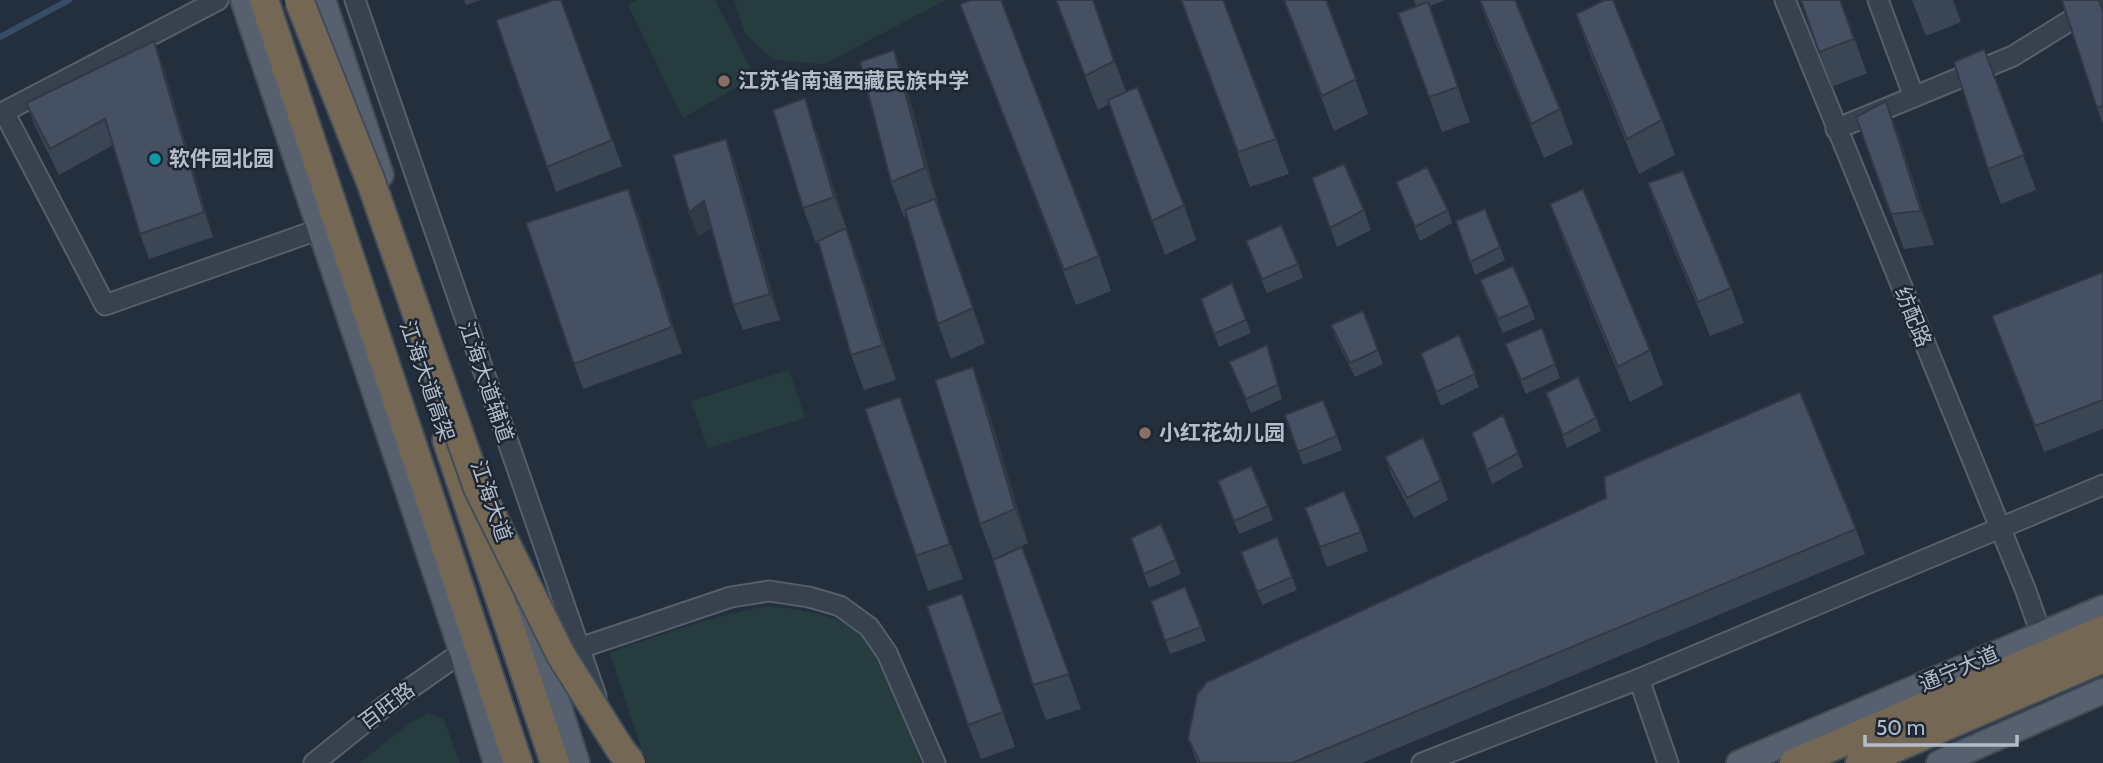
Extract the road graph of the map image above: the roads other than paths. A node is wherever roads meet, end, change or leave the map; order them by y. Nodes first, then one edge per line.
1 (218, 0) edge
2 (243, 0) edge
3 (264, 0) edge
4 (298, 0) edge
5 (323, 0) edge
6 (355, 0) edge
7 (1785, 0) edge
8 (1878, 0) edge
9 (2103, 0) edge
10 (1914, 97) junction
11 (2, 113) edge
12 (1836, 129) junction
13 (320, 229) junction
14 (2103, 485) edge
15 (2000, 527) junction
16 (2103, 608) edge
17 (2103, 630) edge
18 (2041, 634) junction
19 (580, 648) junction
20 (462, 652) junction
21 (2103, 659) edge
22 (1639, 679) junction
23 (2103, 691) edge
24 (314, 763) edge
25 (496, 763) edge
26 (519, 763) edge
27 (555, 763) edge
28 (578, 763) edge
29 (618, 763) edge
30 (631, 763) edge
31 (935, 763) edge
32 (1422, 763) edge
33 (1668, 763) edge
34 (1739, 763) edge
35 (1794, 763) edge
36 (1860, 763) edge
37 (1939, 763) edge

1 - 11 street
2 - 13 main road
3 - 26 highway, 江海大道高架
4 - 27 highway, 江海大道高架, bridge
4 - 30 highway, bridge
5 - 28 main road, 江海大道
6 - 19 street, 江海大道辅道
7 - 12 street, 纺配路
8 - 10 street
9 - 10 street
10 - 12 street
11 - 13 street
12 - 15 street, 纺配路
13 - 20 main road
14 - 15 street
15 - 18 street, 纺配路
15 - 22 street
16 - 18 main road, 通宁大道
17 - 35 highway
18 - 34 main road, 通宁大道
19 - 29 street, 江海大道辅道
19 - 31 street
20 - 24 street, 百旺路
20 - 25 main road
21 - 36 highway
22 - 32 street
22 - 33 street
23 - 37 main road

